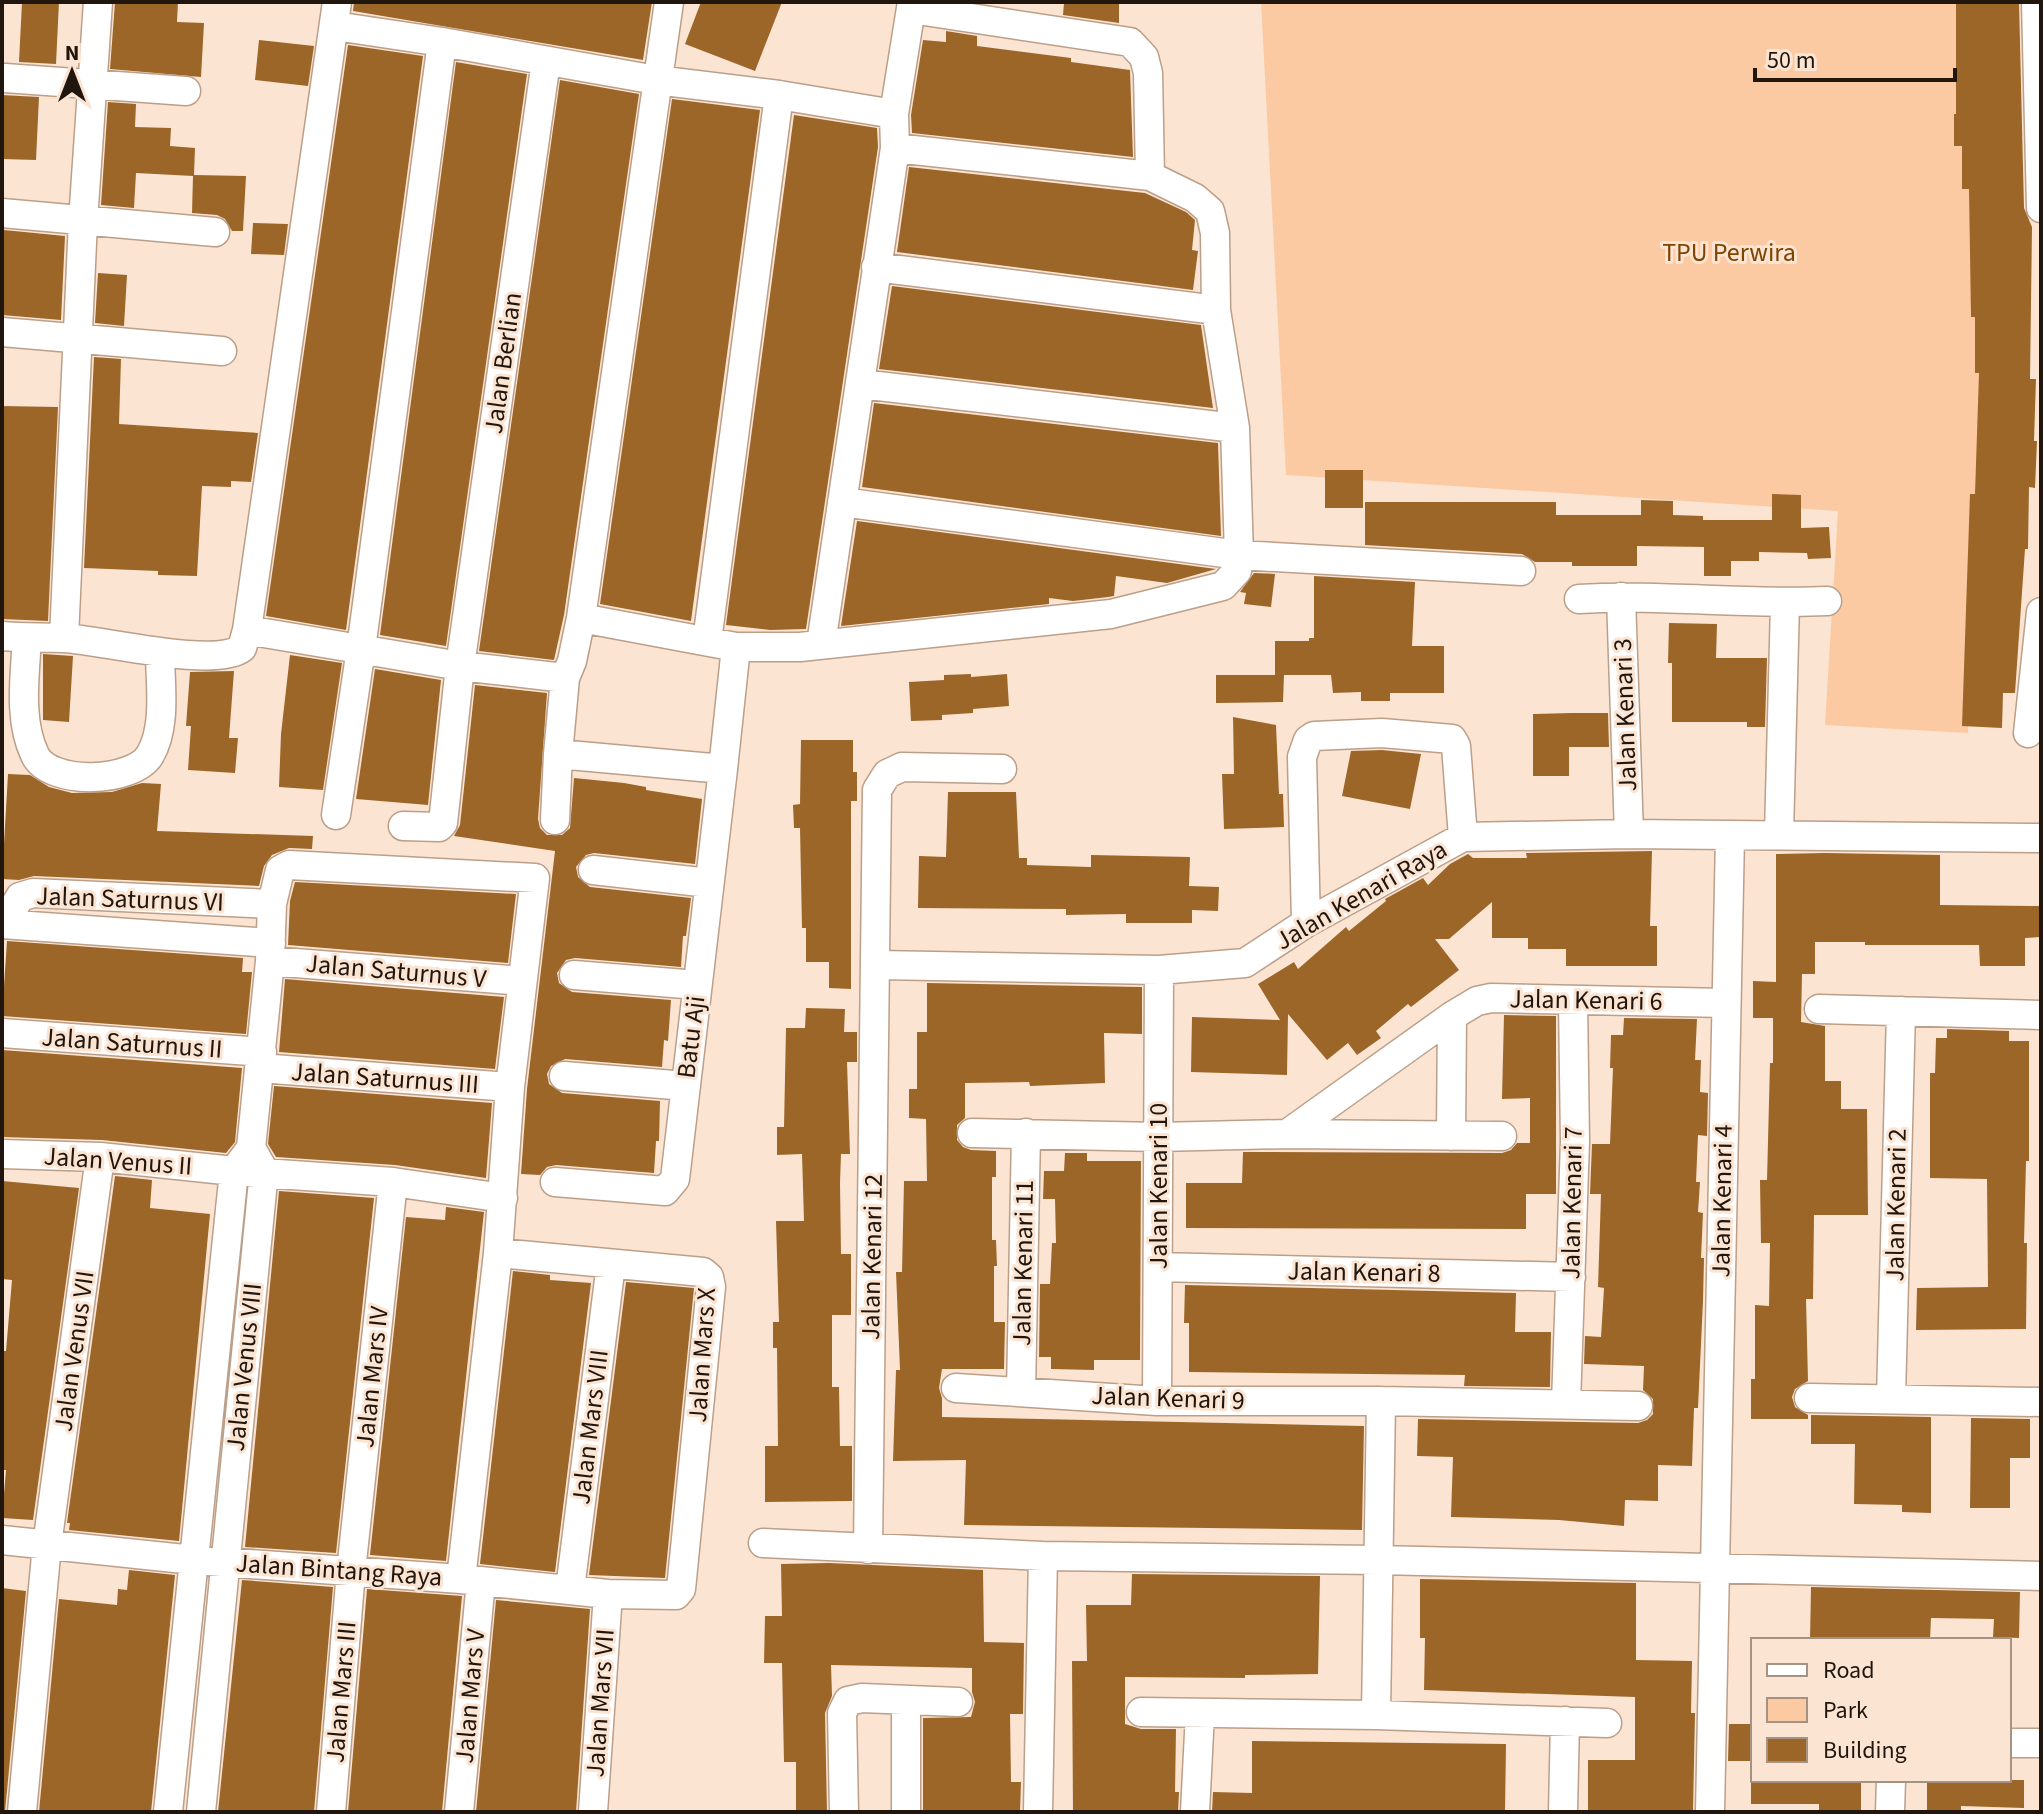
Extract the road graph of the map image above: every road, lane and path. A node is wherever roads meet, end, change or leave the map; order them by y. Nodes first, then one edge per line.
1 (98, 2) edge
2 (669, 2) edge
3 (2036, 2) edge
4 (911, 6) edge
5 (336, 14) edge
6 (442, 42) junction
7 (546, 61) junction
8 (5, 78) dead end
9 (656, 80) junction
10 (91, 85) junction
11 (186, 91) dead end
12 (2039, 93) edge
13 (779, 95) junction
14 (894, 114) junction
15 (895, 148) junction
16 (1150, 176) junction
17 (2041, 208) edge
18 (2, 213) edge
19 (83, 221) junction
20 (215, 232) dead end
21 (876, 267) junction
22 (1216, 310) junction
23 (2, 332) edge
24 (79, 340) junction
25 (222, 351) dead end
26 (861, 384) junction
27 (1235, 428) junction
28 (842, 502) junction
29 (1239, 555) junction
30 (1521, 571) dead end
31 (1621, 597) junction
32 (1579, 599) dead end
33 (1827, 601) dead end
34 (1785, 603) junction
35 (2041, 612) edge
36 (581, 618) junction
37 (247, 630) junction
38 (15, 637) edge
39 (64, 638) junction
40 (707, 641) junction
41 (821, 644) junction
42 (736, 647) junction
43 (361, 649) junction
44 (160, 652) junction
45 (460, 666) junction
46 (2038, 673) edge
47 (565, 678) junction
48 (2028, 733) dead end
49 (558, 754) junction
50 (723, 769) junction
51 (1002, 769) dead end
52 (336, 815) dead end
53 (555, 820) dead end
54 (403, 826) dead end
55 (1629, 834) junction
56 (1779, 834) junction
57 (1730, 836) junction
58 (1463, 837) junction
59 (2041, 838) edge
60 (593, 870) dead end
61 (709, 883) junction
62 (272, 904) junction
63 (1306, 923) junction
64 (3, 924) edge
65 (270, 952) junction
66 (877, 965) junction
67 (1159, 970) junction
68 (574, 975) dead end
69 (522, 981) junction
70 (697, 985) junction
71 (1573, 1001) junction
72 (1725, 1003) junction
73 (1819, 1009) dead end
74 (1901, 1011) junction
75 (2041, 1015) edge
76 (1452, 1016) junction
77 (2, 1033) edge
78 (261, 1060) junction
79 (564, 1076) dead end
80 (686, 1086) junction
81 (510, 1087) junction
82 (972, 1133) dead end
83 (1026, 1133) junction
84 (1287, 1134) junction
85 (1451, 1136) junction
86 (1502, 1136) dead end
87 (1158, 1137) junction
88 (2, 1154) edge
89 (100, 1157) junction
90 (250, 1164) junction
91 (393, 1182) junction
92 (555, 1182) dead end
93 (503, 1198) junction
94 (498, 1253) junction
95 (611, 1264) junction
96 (1158, 1267) junction
97 (1571, 1277) junction
98 (956, 1388) dead end
99 (1021, 1392) junction
100 (1809, 1398) dead end
101 (1891, 1398) junction
102 (1157, 1401) junction
103 (1381, 1401) junction
104 (2041, 1402) edge
105 (1566, 1404) junction
106 (1638, 1406) dead end
107 (2, 1540) edge
108 (763, 1543) dead end
109 (47, 1545) junction
110 (868, 1549) junction
111 (1043, 1556) junction
112 (194, 1560) junction
113 (1379, 1560) junction
114 (224, 1562) junction
115 (1716, 1567) junction
116 (351, 1571) junction
117 (2041, 1576) edge
118 (471, 1580) junction
119 (570, 1589) junction
120 (608, 1594) junction
121 (676, 1595) joint
122 (906, 1701) junction
123 (958, 1702) dead end
124 (1141, 1712) dead end
125 (1200, 1713) junction
126 (1376, 1715) junction
127 (1565, 1721) junction
128 (1607, 1723) dead end
129 (2011, 1743) edge
130 (2041, 1743) edge
131 (1891, 1782) edge
132 (22, 1812) edge
133 (168, 1812) edge
134 (201, 1812) edge
135 (331, 1812) edge
136 (459, 1812) edge
137 (593, 1812) edge
138 (844, 1812) edge
139 (906, 1812) edge
140 (1038, 1812) edge
141 (1195, 1812) edge
142 (1563, 1812) edge
143 (1710, 1812) edge
144 (1890, 1812) edge

1 - 10 street
2 - 9 street
3 - 12 street
4 - 14 street
4 - 16 street
5 - 6 street
5 - 37 street
6 - 7 street
6 - 43 street
7 - 9 street
7 - 45 street, Jalan Berlian
8 - 10 street
9 - 13 street
9 - 36 street
10 - 11 street
10 - 19 street
12 - 17 street
13 - 14 street
13 - 40 street
14 - 15 street
15 - 16 street
15 - 21 street
16 - 22 street
18 - 19 street
19 - 20 street
19 - 24 street
21 - 22 street
21 - 26 street
22 - 27 street
23 - 24 street
24 - 25 street
24 - 39 street
26 - 27 street
26 - 28 street
27 - 29 street
28 - 29 street
28 - 41 street
29 - 30 street
29 - 41 street
31 - 32 street
31 - 34 street
31 - 55 street, Jalan Kenari 3
33 - 34 street
34 - 56 street
35 - 46 street
36 - 40 street
36 - 47 street
37 - 43 street
37 - 44 street
38 - 39 street
38 - 44 street
39 - 44 street
40 - 42 street
41 - 42 street
42 - 50 street, Batu Aji
43 - 45 street
43 - 52 street
45 - 47 street
45 - 54 street, Jalan Berlian
46 - 48 street
47 - 49 street
49 - 50 street
49 - 53 street
50 - 61 street, Batu Aji
51 - 66 street, Jalan Kenari 12
55 - 57 street, Jalan Kenari Raya
55 - 58 street, Jalan Kenari Raya
56 - 57 street, Jalan Kenari Raya
56 - 59 street, Jalan Kenari Raya
57 - 72 street, Jalan Kenari 4
58 - 63 street, Jalan Kenari Raya
58 - 63 street
60 - 61 street
61 - 70 street, Batu Aji
62 - 64 street, Jalan Saturnus VI
62 - 65 street
62 - 69 street, Jalan Mars V
63 - 67 street, Jalan Kenari Raya
64 - 65 street, Jalan Saturnus V
65 - 69 street, Jalan Saturnus V
65 - 78 street
66 - 67 street, Jalan Kenari Raya
66 - 110 street, Jalan Kenari 12
67 - 87 street, Jalan Kenari 10
68 - 70 street
69 - 81 street, Jalan Mars V
70 - 80 street, Batu Aji
71 - 72 street, Jalan Kenari 6
71 - 76 street, Jalan Kenari 6
71 - 97 street, Jalan Kenari 7
72 - 115 street, Jalan Kenari 4
73 - 74 street
74 - 75 street
74 - 101 street, Jalan Kenari 2
76 - 84 street, Jalan Kenari 6
76 - 85 street
77 - 78 street, Jalan Saturnus II
78 - 81 street, Jalan Saturnus III
78 - 90 street
79 - 80 street
80 - 92 street, Batu Aji
81 - 93 street, Jalan Mars V
82 - 83 street
83 - 87 street
83 - 99 street, Jalan Kenari 11
84 - 85 street
84 - 87 street
85 - 86 street
87 - 96 street, Jalan Kenari 10
88 - 89 street, Jalan Venus II
89 - 90 street, Jalan Venus II
89 - 109 street, Jalan Venus VII
90 - 91 street, Jalan Venus II
90 - 112 street, Jalan Venus VIII
90 - 114 street, Jalan Venus VIII
91 - 93 street, Jalan Venus II
91 - 116 street, Jalan Mars IV
93 - 94 street, Jalan Mars V
94 - 95 street, Jalan Mars X
94 - 118 street, Jalan Mars V
95 - 119 street, Jalan Mars VIII
95 - 121 street, Jalan Mars X
96 - 97 street, Jalan Kenari 8
96 - 102 street, Jalan Kenari 10
97 - 105 street, Jalan Kenari 7
98 - 99 street, Jalan Kenari 9
99 - 102 street, Jalan Kenari 9
100 - 101 street
101 - 104 street
102 - 103 street, Jalan Kenari 9
103 - 105 street, Jalan Kenari 9
103 - 113 street
105 - 106 street, Jalan Kenari 9
107 - 109 street, Jalan Bintang Raya
108 - 110 street
109 - 112 street, Jalan Bintang Raya
109 - 132 street, Jalan Venus VII
110 - 111 street
111 - 113 street
111 - 140 street
112 - 114 street, Jalan Bintang Raya
112 - 133 street, Jalan Venus VIII
113 - 115 street
113 - 126 street
114 - 116 street, Jalan Bintang Raya
114 - 134 street, Jalan Venus VIII
115 - 117 street
115 - 143 street, Jalan Kenari 4
116 - 118 street, Jalan Bintang Raya
116 - 135 street, Jalan Mars III
118 - 119 street, Jalan Bintang Raya
118 - 136 street, Jalan Mars V
119 - 120 street, Jalan Bintang Raya
120 - 121 street, Jalan Bintang Raya
120 - 137 street, Jalan Mars VII
122 - 123 street
122 - 138 street
122 - 139 street
124 - 125 street
125 - 126 street
125 - 141 street
126 - 127 street
127 - 128 street
127 - 142 street
129 - 130 street
131 - 144 street

